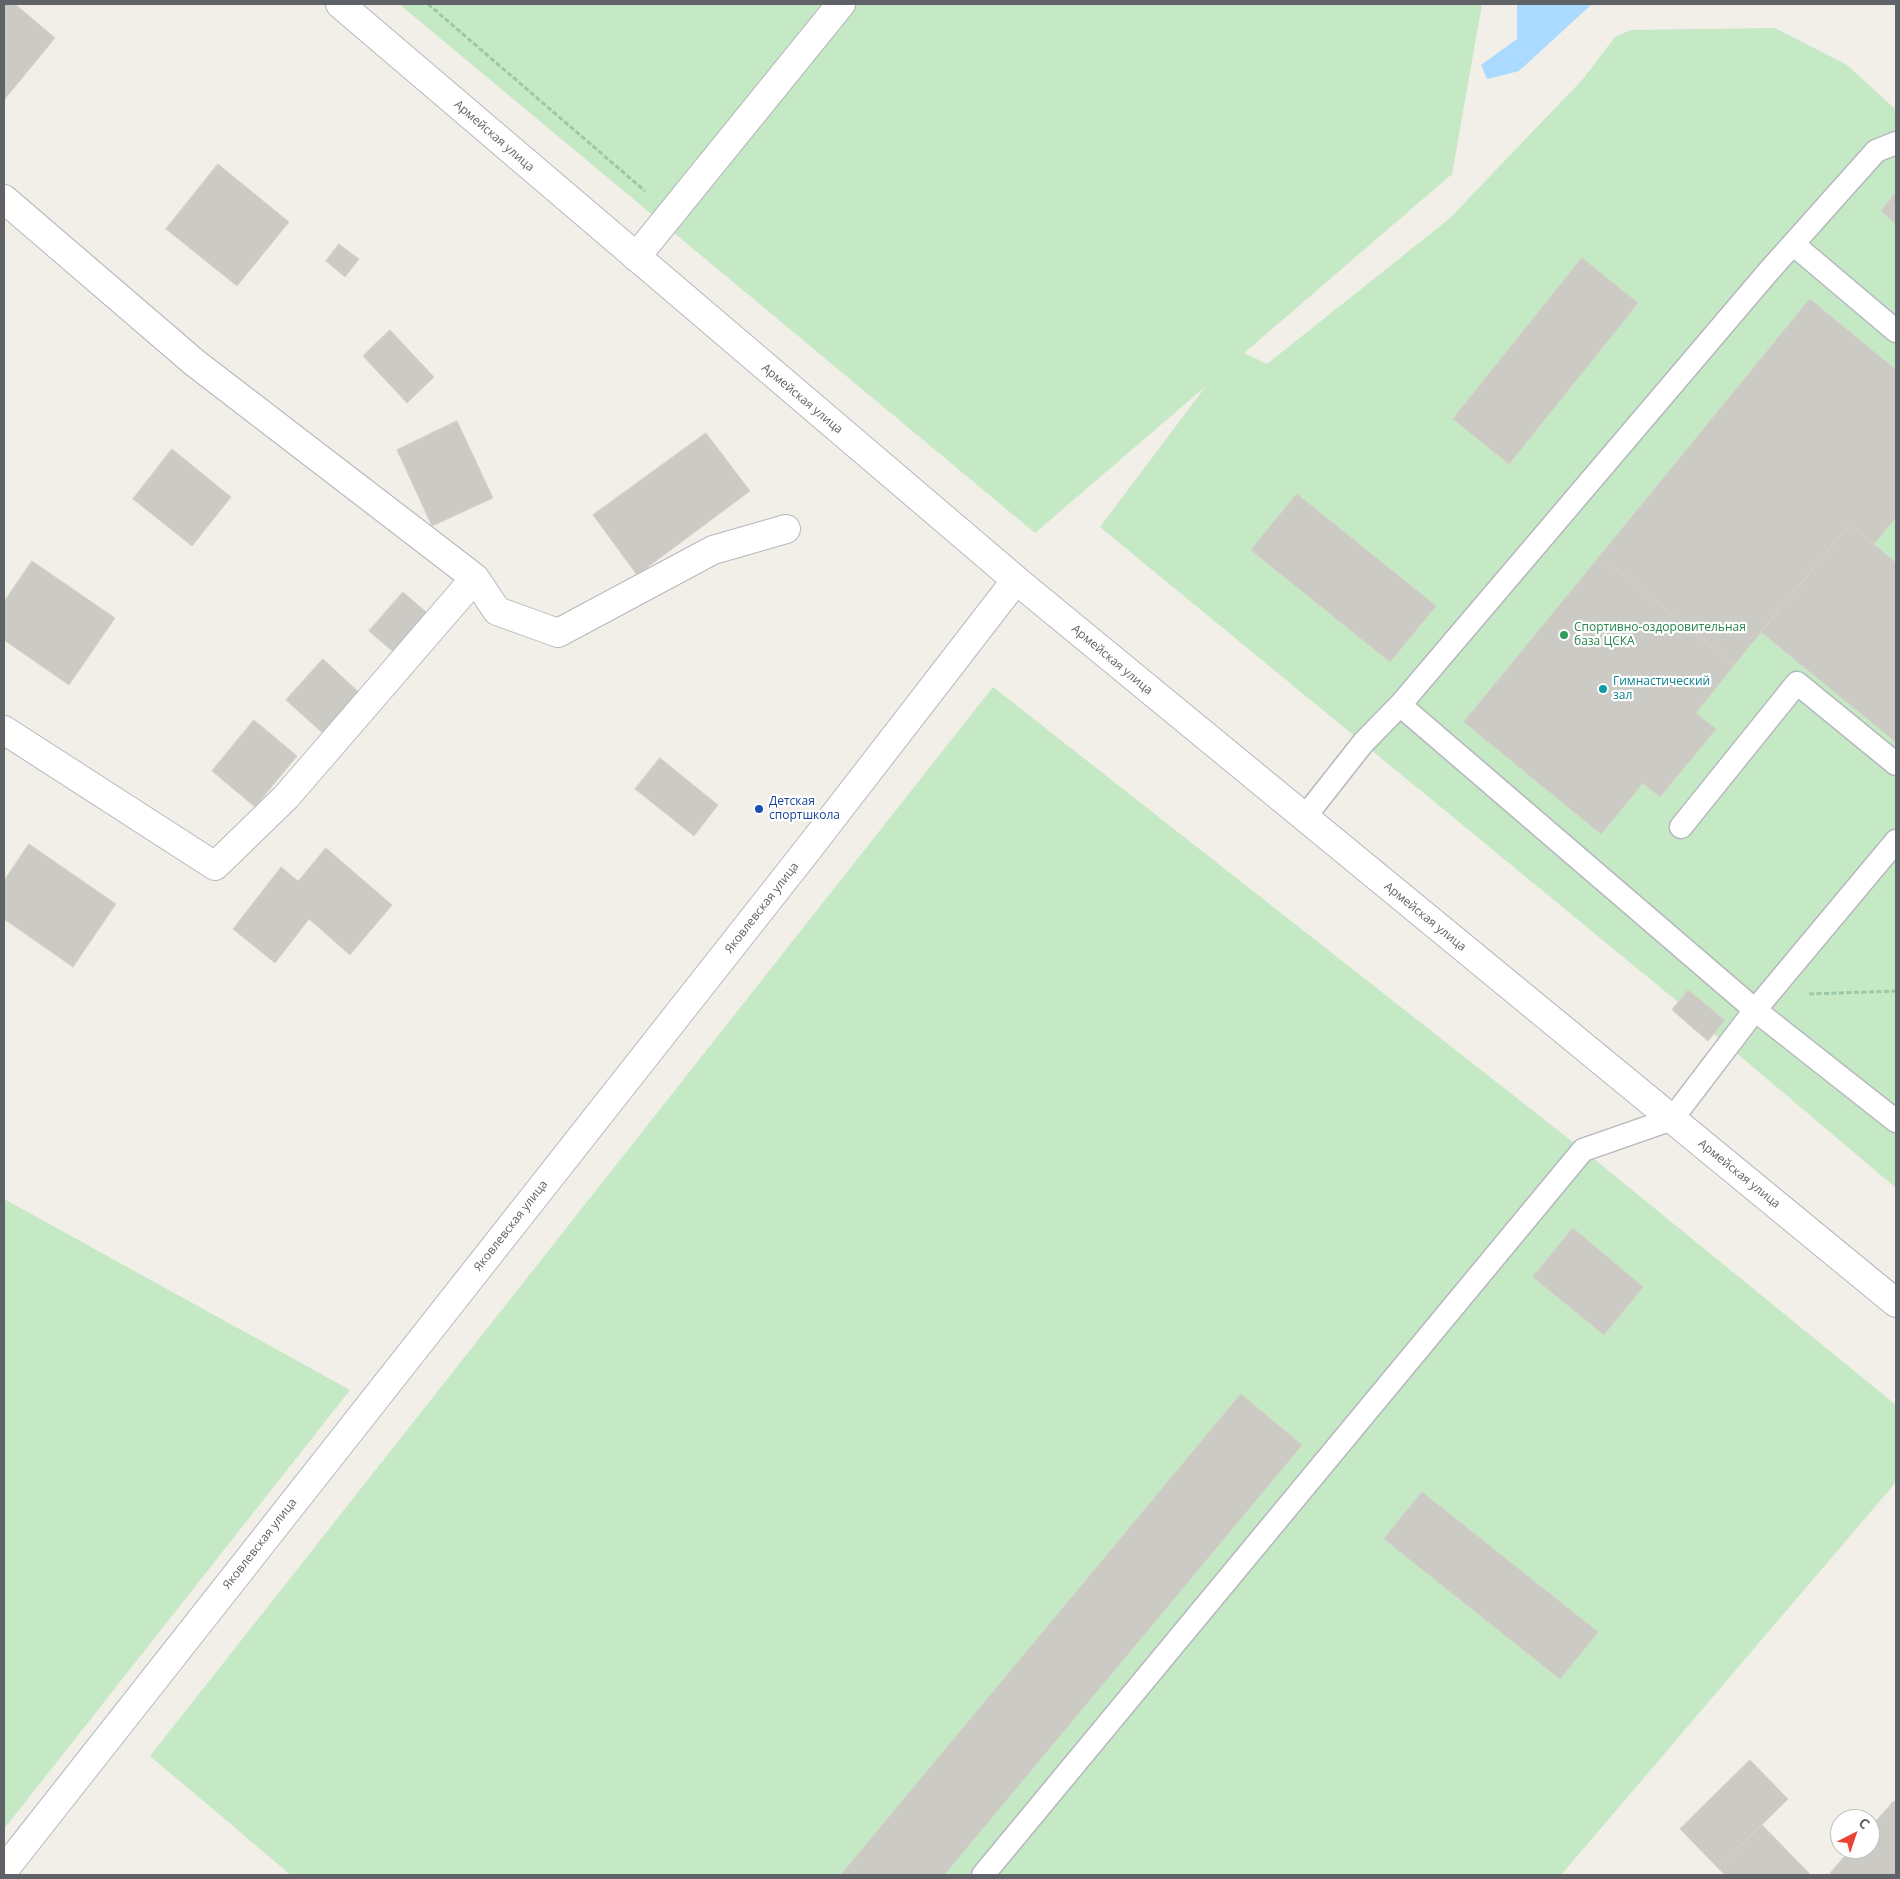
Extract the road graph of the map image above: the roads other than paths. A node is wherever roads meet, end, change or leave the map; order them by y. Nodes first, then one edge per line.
1 (340, 4) edge
2 (841, 4) edge
3 (1896, 143) edge
4 (4, 199) edge
5 (1794, 244) junction
6 (636, 258) junction
7 (1896, 331) edge
8 (786, 529) dead end
9 (475, 578) junction
10 (1016, 580) junction
11 (1400, 705) junction
12 (4, 730) edge
13 (1896, 764) edge
14 (1304, 818) junction
15 (1681, 826) dead end
16 (1896, 841) edge
17 (1761, 1003) junction
18 (1672, 1119) junction
19 (1896, 1121) edge
20 (1896, 1303) edge
21 (4, 1870) edge
22 (983, 1875) edge

1 - 6 street, Армейская улица
2 - 6 street
3 - 5 lane
4 - 9 street
5 - 7 lane
5 - 11 lane
6 - 10 street, Армейская улица
8 - 9 street
9 - 12 street
10 - 14 street, Армейская улица
10 - 21 street, Яковлевская улица
11 - 14 lane
11 - 17 lane
13 - 15 lane
14 - 18 street, Армейская улица
16 - 17 lane
17 - 18 lane
17 - 19 lane
18 - 20 street, Армейская улица
18 - 22 lane

